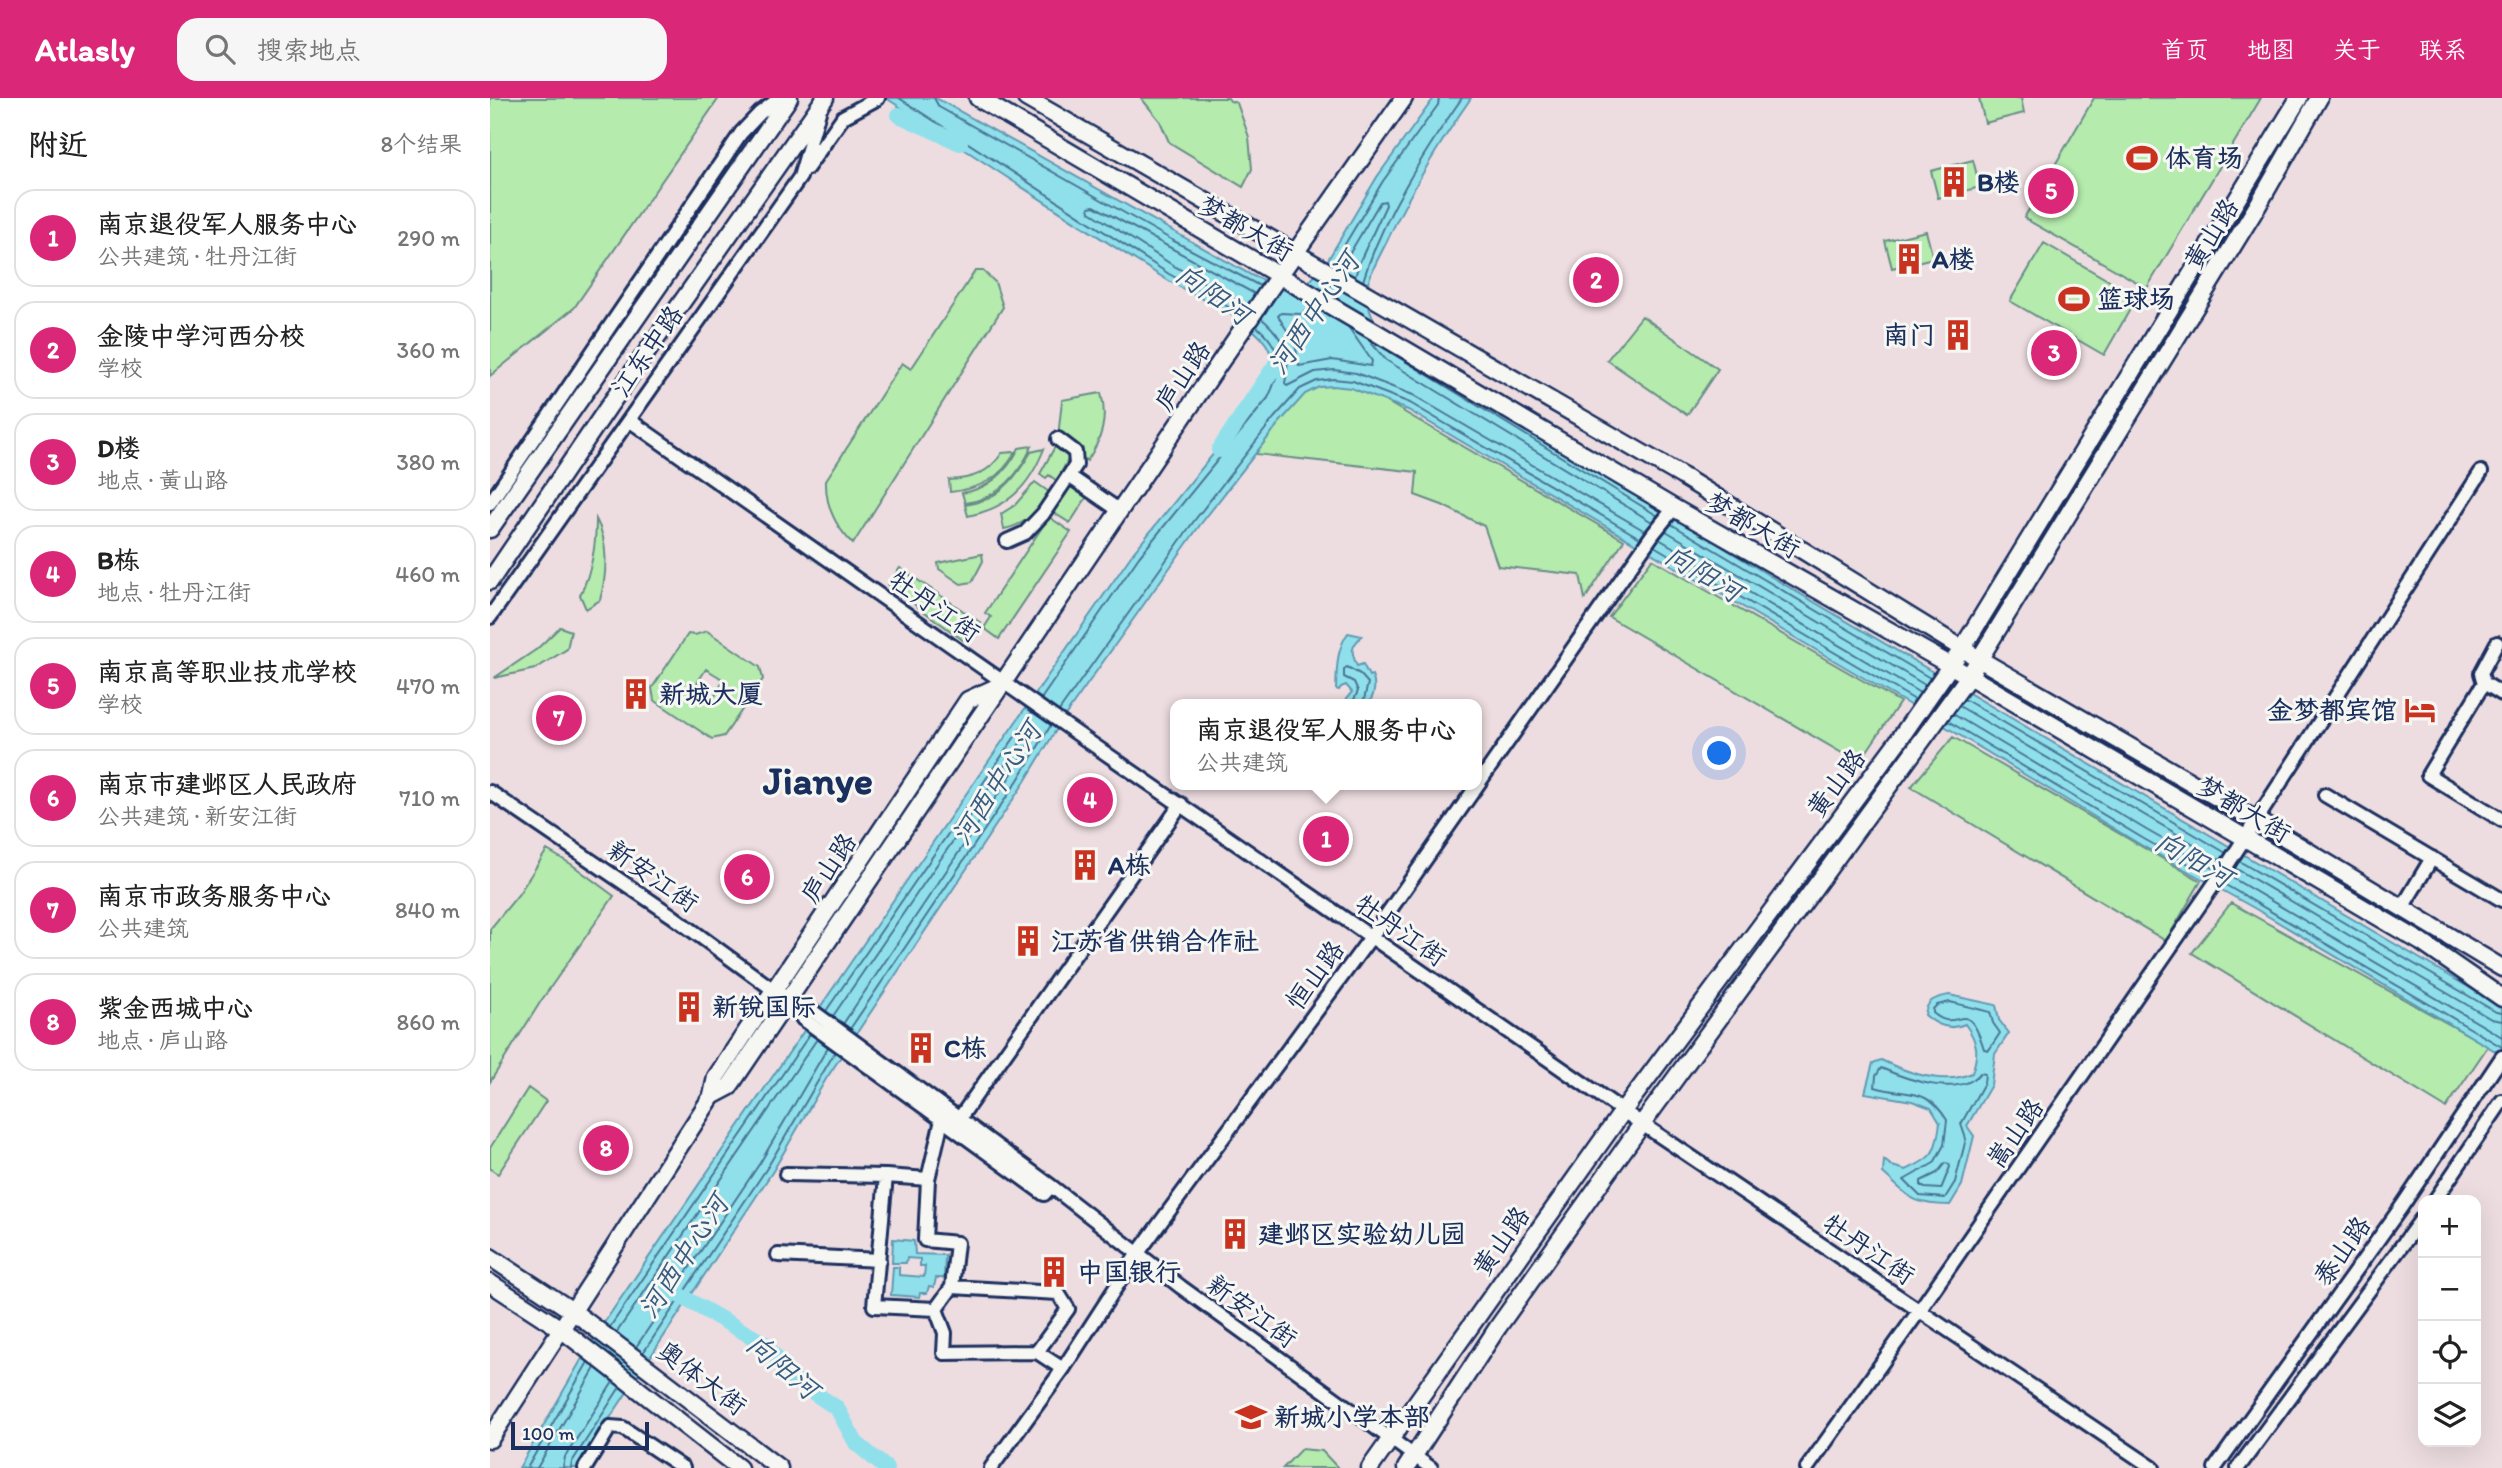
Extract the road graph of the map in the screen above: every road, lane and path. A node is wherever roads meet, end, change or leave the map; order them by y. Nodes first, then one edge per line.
1 (766, 98) edge
2 (780, 98) edge
3 (789, 98) edge
4 (878, 98) edge
5 (978, 98) edge
6 (1026, 98) edge
7 (1404, 98) edge
8 (2298, 98) edge
9 (2319, 98) edge
10 (823, 101) edge
11 (741, 133) junction
12 (800, 177) junction
13 (1301, 256) junction
14 (1285, 279) junction
15 (629, 420) junction
16 (1058, 439) dead end
17 (2481, 472) dead end
18 (1069, 475) junction
19 (490, 503) edge
20 (1674, 508) junction
21 (1120, 511) junction
22 (490, 529) edge
23 (1007, 541) dead end
24 (490, 581) edge
25 (490, 617) edge
26 (2497, 643) dead end
27 (1962, 649) junction
28 (1979, 659) junction
29 (1950, 665) junction
30 (1969, 676) junction
31 (1004, 683) junction
32 (2484, 683) junction
33 (2502, 694) edge
34 (1482, 779) edge
35 (1474, 790) edge
36 (490, 792) edge
37 (2325, 795) dead end
38 (1181, 804) junction
39 (2256, 820) junction
40 (2502, 820) edge
41 (2245, 838) junction
42 (2432, 858) junction
43 (2502, 900) edge
44 (2402, 908) junction
45 (1371, 937) junction
46 (2502, 968) edge
47 (782, 995) junction
48 (2502, 998) edge
49 (860, 1054) junction
50 (2500, 1060) edge
51 (2502, 1101) edge
52 (1623, 1111) junction
53 (959, 1119) junction
54 (942, 1120) junction
55 (1642, 1124) junction
56 (786, 1174) dead end
57 (886, 1175) junction
58 (928, 1179) junction
59 (1051, 1186) junction
60 (2438, 1195) edge
61 (2418, 1224) edge
62 (1138, 1253) junction
63 (778, 1255) dead end
64 (490, 1256) edge
65 (879, 1260) junction
66 (490, 1283) edge
67 (952, 1287) junction
68 (936, 1309) junction
69 (1919, 1311) junction
70 (574, 1312) junction
71 (561, 1329) junction
72 (1037, 1352) junction
73 (1063, 1369) junction
74 (1390, 1438) junction
75 (490, 1439) edge
76 (1411, 1462) edge
77 (728, 1465) edge
78 (585, 1468) edge
79 (683, 1468) edge
80 (779, 1468) edge
81 (990, 1468) edge
82 (1370, 1468) edge
83 (1431, 1468) edge
84 (1807, 1468) edge
85 (2152, 1468) edge
86 (2215, 1468) edge
87 (2238, 1468) edge

1 - 11 street
2 - 11 street, 江东中路
3 - 22 main road, 江东中路
4 - 12 street
5 - 14 main road, 梦都大街
6 - 13 main road, 梦都大街
7 - 13 main road, 庐山路
8 - 27 main road, 黄山路
9 - 28 main road, 黄山路
10 - 12 street, 江东中路
10 - 24 main road, 江东中路
11 - 19 street, 江东中路
12 - 15 street, 江东中路
13 - 14 main road, 庐山路
13 - 27 main road, 梦都大街
14 - 20 main road, 梦都大街
14 - 21 main road, 庐山路
15 - 25 street, 江东中路
15 - 31 street, 牡丹江街
16 - 18 street
17 - 39 street, 嵩山路
18 - 21 street
18 - 23 street
20 - 29 main road, 梦都大街
20 - 34 street, 恒山路
21 - 31 main road, 庐山路
26 - 32 street
27 - 28 main road, 梦都大街
27 - 29 main road, 黄山路
28 - 30 main road, 黄山路
28 - 39 main road, 梦都大街
29 - 30 main road, 梦都大街
29 - 52 main road, 黄山路
30 - 41 main road, 梦都大街
30 - 55 main road, 黄山路
31 - 38 street, 牡丹江街
31 - 47 main road, 庐山路
32 - 33 street
32 - 40 street
35 - 45 street, 恒山路
36 - 47 street, 新安江街
37 - 42 street
38 - 45 street, 牡丹江街
38 - 53 street
39 - 41 street, 嵩山路
39 - 44 main road, 梦都大街
41 - 48 main road, 梦都大街
41 - 69 street, 嵩山路
42 - 43 street
42 - 44 street
44 - 46 main road, 梦都大街
45 - 52 street, 牡丹江街
45 - 62 street, 恒山路
47 - 49 street, 新安江街
47 - 70 main road, 庐山路
49 - 53 street, 新安江街
49 - 54 street, 新安江街
50 - 86 street, 泰山路
51 - 60 street
52 - 55 street, 牡丹江街
52 - 74 main road, 黄山路
53 - 59 street, 新安江街
54 - 58 street
54 - 59 street, 新安江街
55 - 69 street, 牡丹江街
55 - 76 main road, 黄山路
56 - 57 street
57 - 58 street
57 - 65 street
58 - 67 street
59 - 62 street, 新安江街
61 - 87 street, 泰山路
62 - 73 street, 恒山路
62 - 74 street, 新安江街
63 - 65 street
64 - 70 main road, 奥体大街
65 - 68 street
66 - 71 main road, 奥体大街
67 - 68 street
67 - 72 street
68 - 72 street
69 - 84 street, 嵩山路
69 - 85 street, 牡丹江街
70 - 71 main road, 庐山路
70 - 80 main road, 奥体大街
71 - 75 main road, 庐山路
71 - 77 main road, 奥体大街
72 - 73 street
73 - 81 street, 恒山路
74 - 76 street, 新安江街
74 - 82 main road, 黄山路
76 - 83 street, 新安江街
78 - 79 street

